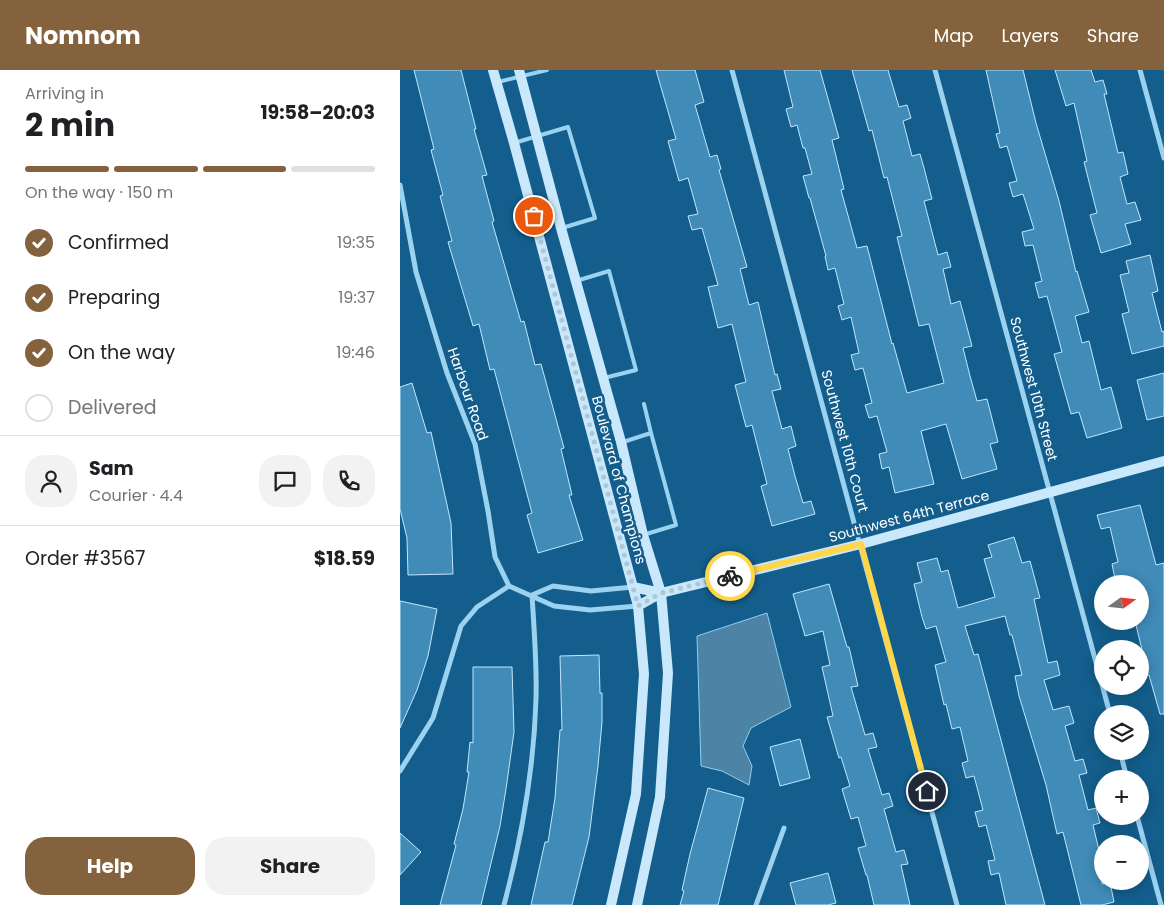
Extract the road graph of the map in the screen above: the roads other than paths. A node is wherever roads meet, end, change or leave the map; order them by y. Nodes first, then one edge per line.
1 (493, 70) edge
2 (547, 70) edge
3 (732, 70) edge
4 (935, 70) edge
5 (1140, 70) edge
6 (520, 73) edge
7 (496, 82) junction
8 (536, 136) junction
9 (514, 143) junction
10 (1164, 158) edge
11 (400, 185) edge
12 (561, 228) junction
13 (576, 281) junction
14 (603, 378) junction
15 (644, 404) dead end
16 (651, 434) junction
17 (620, 442) junction
18 (1164, 461) edge
19 (1050, 491) junction
20 (643, 535) junction
21 (861, 544) junction
22 (509, 586) junction
23 (633, 587) junction
24 (661, 593) junction
25 (532, 596) junction
26 (638, 606) junction
27 (1108, 705) edge
28 (400, 771) edge
29 (1139, 825) edge
30 (784, 828) dead end
31 (504, 905) edge
32 (612, 905) edge
33 (637, 905) edge
34 (756, 905) edge
35 (957, 905) edge
36 (1161, 905) edge

1 - 7 street, Boulevard of Champions
2 - 6 lane
3 - 21 street, Southwest 10th Court
4 - 19 street, Southwest 10th Street
5 - 10 street
6 - 7 lane
6 - 8 street, Boulevard of Champions
7 - 9 street, Boulevard of Champions
8 - 9 lane
8 - 12 street, Boulevard of Champions
8 - 12 lane
9 - 23 street, Boulevard of Champions
11 - 22 street, Harbour Road
12 - 13 street, Boulevard of Champions
13 - 14 street, Boulevard of Champions
13 - 14 lane
14 - 17 street, Boulevard of Champions
15 - 16 lane
16 - 17 lane
16 - 20 lane
17 - 20 street, Boulevard of Champions
18 - 19 street, Southwest 64th Terrace
19 - 21 street, Southwest 64th Terrace
19 - 27 street, Southwest 10th Street
20 - 24 street, Boulevard of Champions
21 - 24 street, Southwest 64th Terrace
21 - 35 street, Southwest 10th Court
22 - 25 street
22 - 28 street
23 - 24 street, Southwest 64th Terrace
23 - 25 street
23 - 26 street, Boulevard of Champions
24 - 26 street, Southwest 64th Terrace
24 - 33 street, Boulevard of Champions
25 - 26 street
25 - 31 street
26 - 32 street, Boulevard of Champions
29 - 36 street
30 - 34 street

